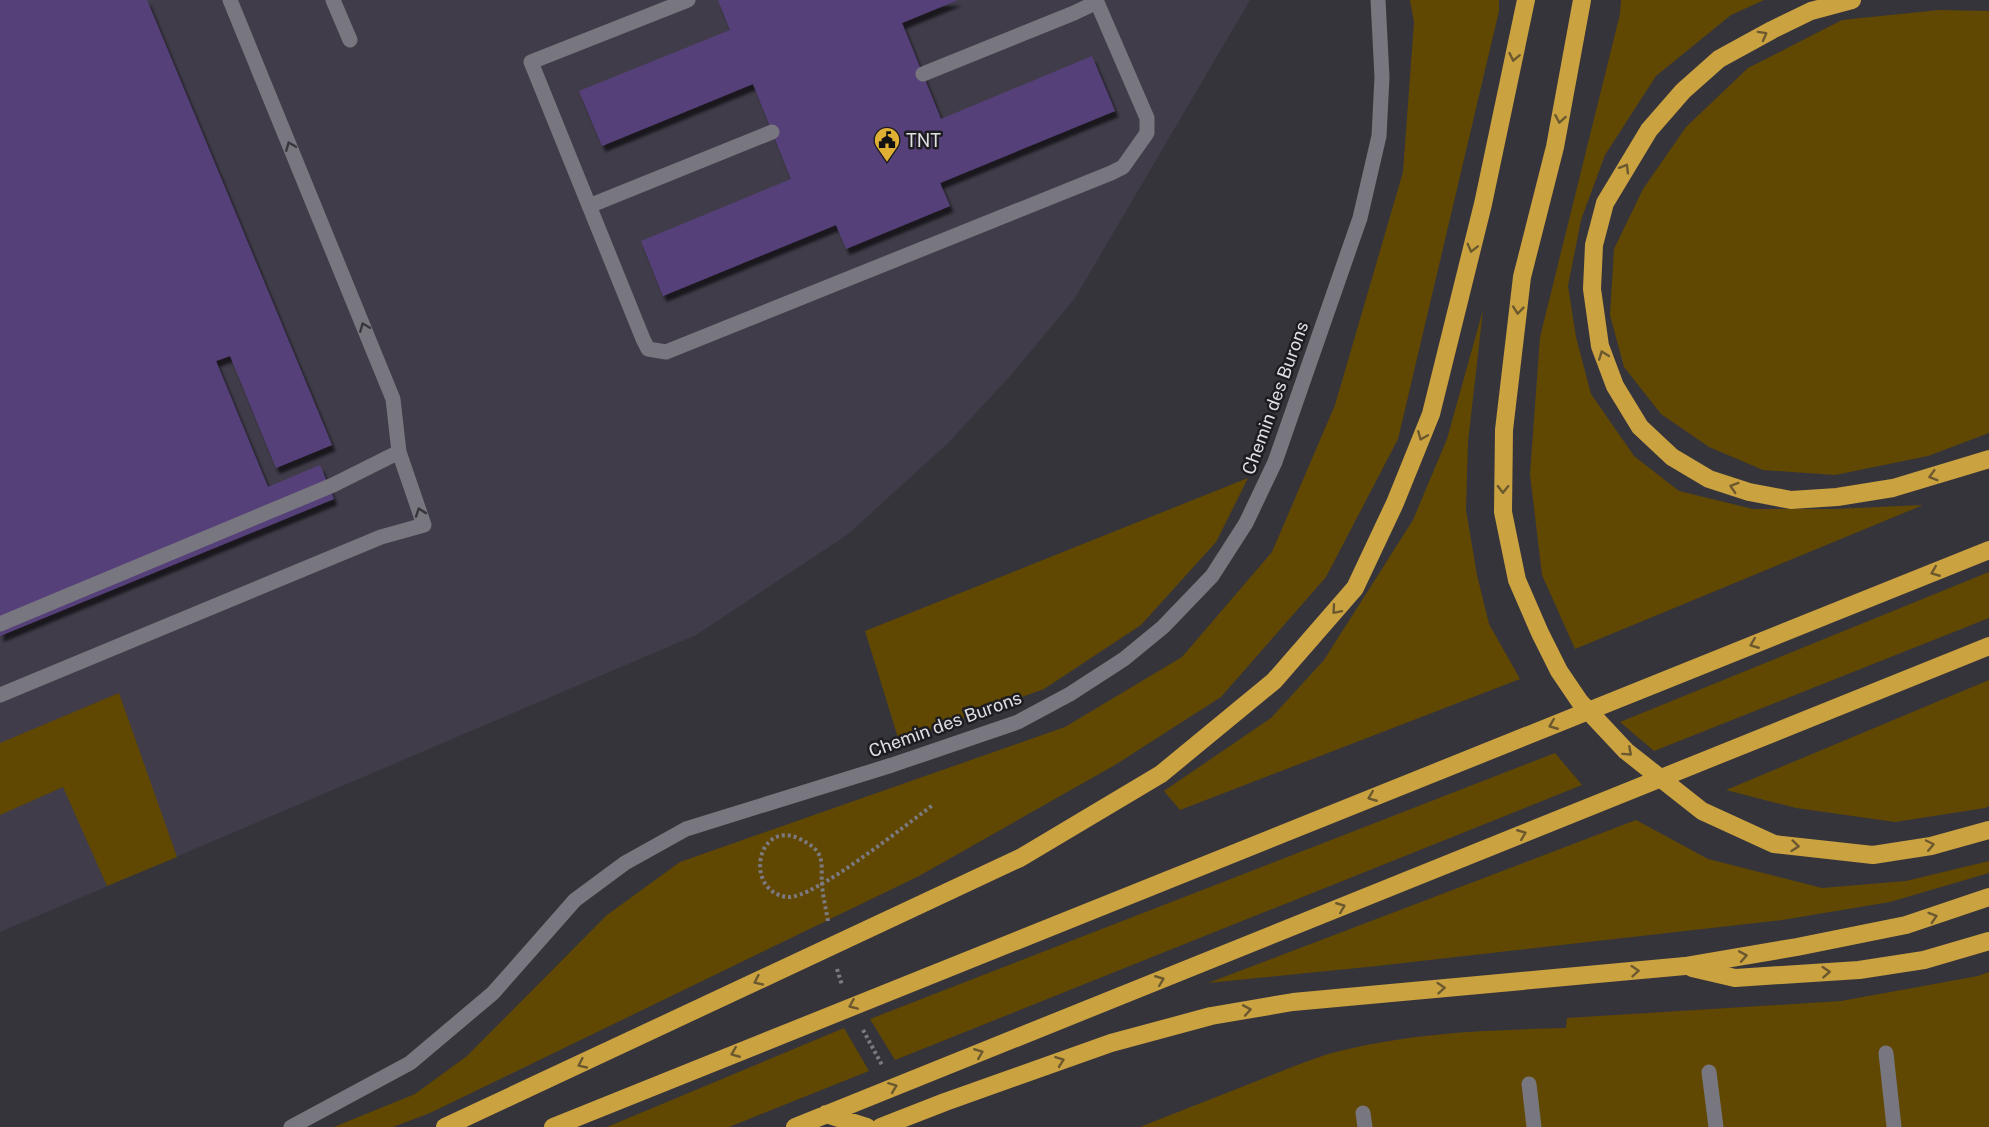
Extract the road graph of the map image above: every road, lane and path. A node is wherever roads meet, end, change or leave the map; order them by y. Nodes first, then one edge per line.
1 (230, 0) edge
2 (333, 0) edge
3 (688, 0) edge
4 (1378, 0) edge
5 (1526, 0) edge
6 (1582, 0) edge
7 (1852, 0) edge
8 (1096, 1) edge
9 (350, 40) dead end
10 (923, 74) dead end
11 (772, 132) dead end
12 (589, 206) junction
13 (399, 452) junction
14 (1989, 459) edge
15 (1989, 550) edge
16 (0, 624) edge
17 (1989, 646) edge
18 (0, 695) edge
19 (933, 805) dead end
20 (1989, 830) edge
21 (807, 892) dead end
22 (1989, 897) edge
23 (1989, 941) edge
24 (1685, 966) junction
25 (1886, 1053) dead end
26 (1709, 1072) dead end
27 (1529, 1084) dead end
28 (826, 1114) junction
29 (291, 1127) edge
30 (446, 1127) edge
31 (553, 1127) edge
32 (795, 1127) edge
33 (867, 1127) edge
34 (881, 1127) edge
35 (1534, 1127) edge
36 (1716, 1127) edge
37 (1894, 1127) edge

13 -> 1 street
2 - 9 street
3 - 12 street
4 - 29 street, Chemin des Burons
5 -> 30 highway
6 -> 20 highway
14 -> 7 highway
8 - 10 street
8 - 12 street
11 - 12 street
13 - 16 street
18 -> 13 street
15 -> 31 highway
28 -> 17 highway
19 - 21 path
24 -> 22 highway
24 -> 23 highway
34 -> 24 highway
25 - 37 street
26 - 36 street
27 - 35 street
28 - 32 highway
28 - 33 highway

